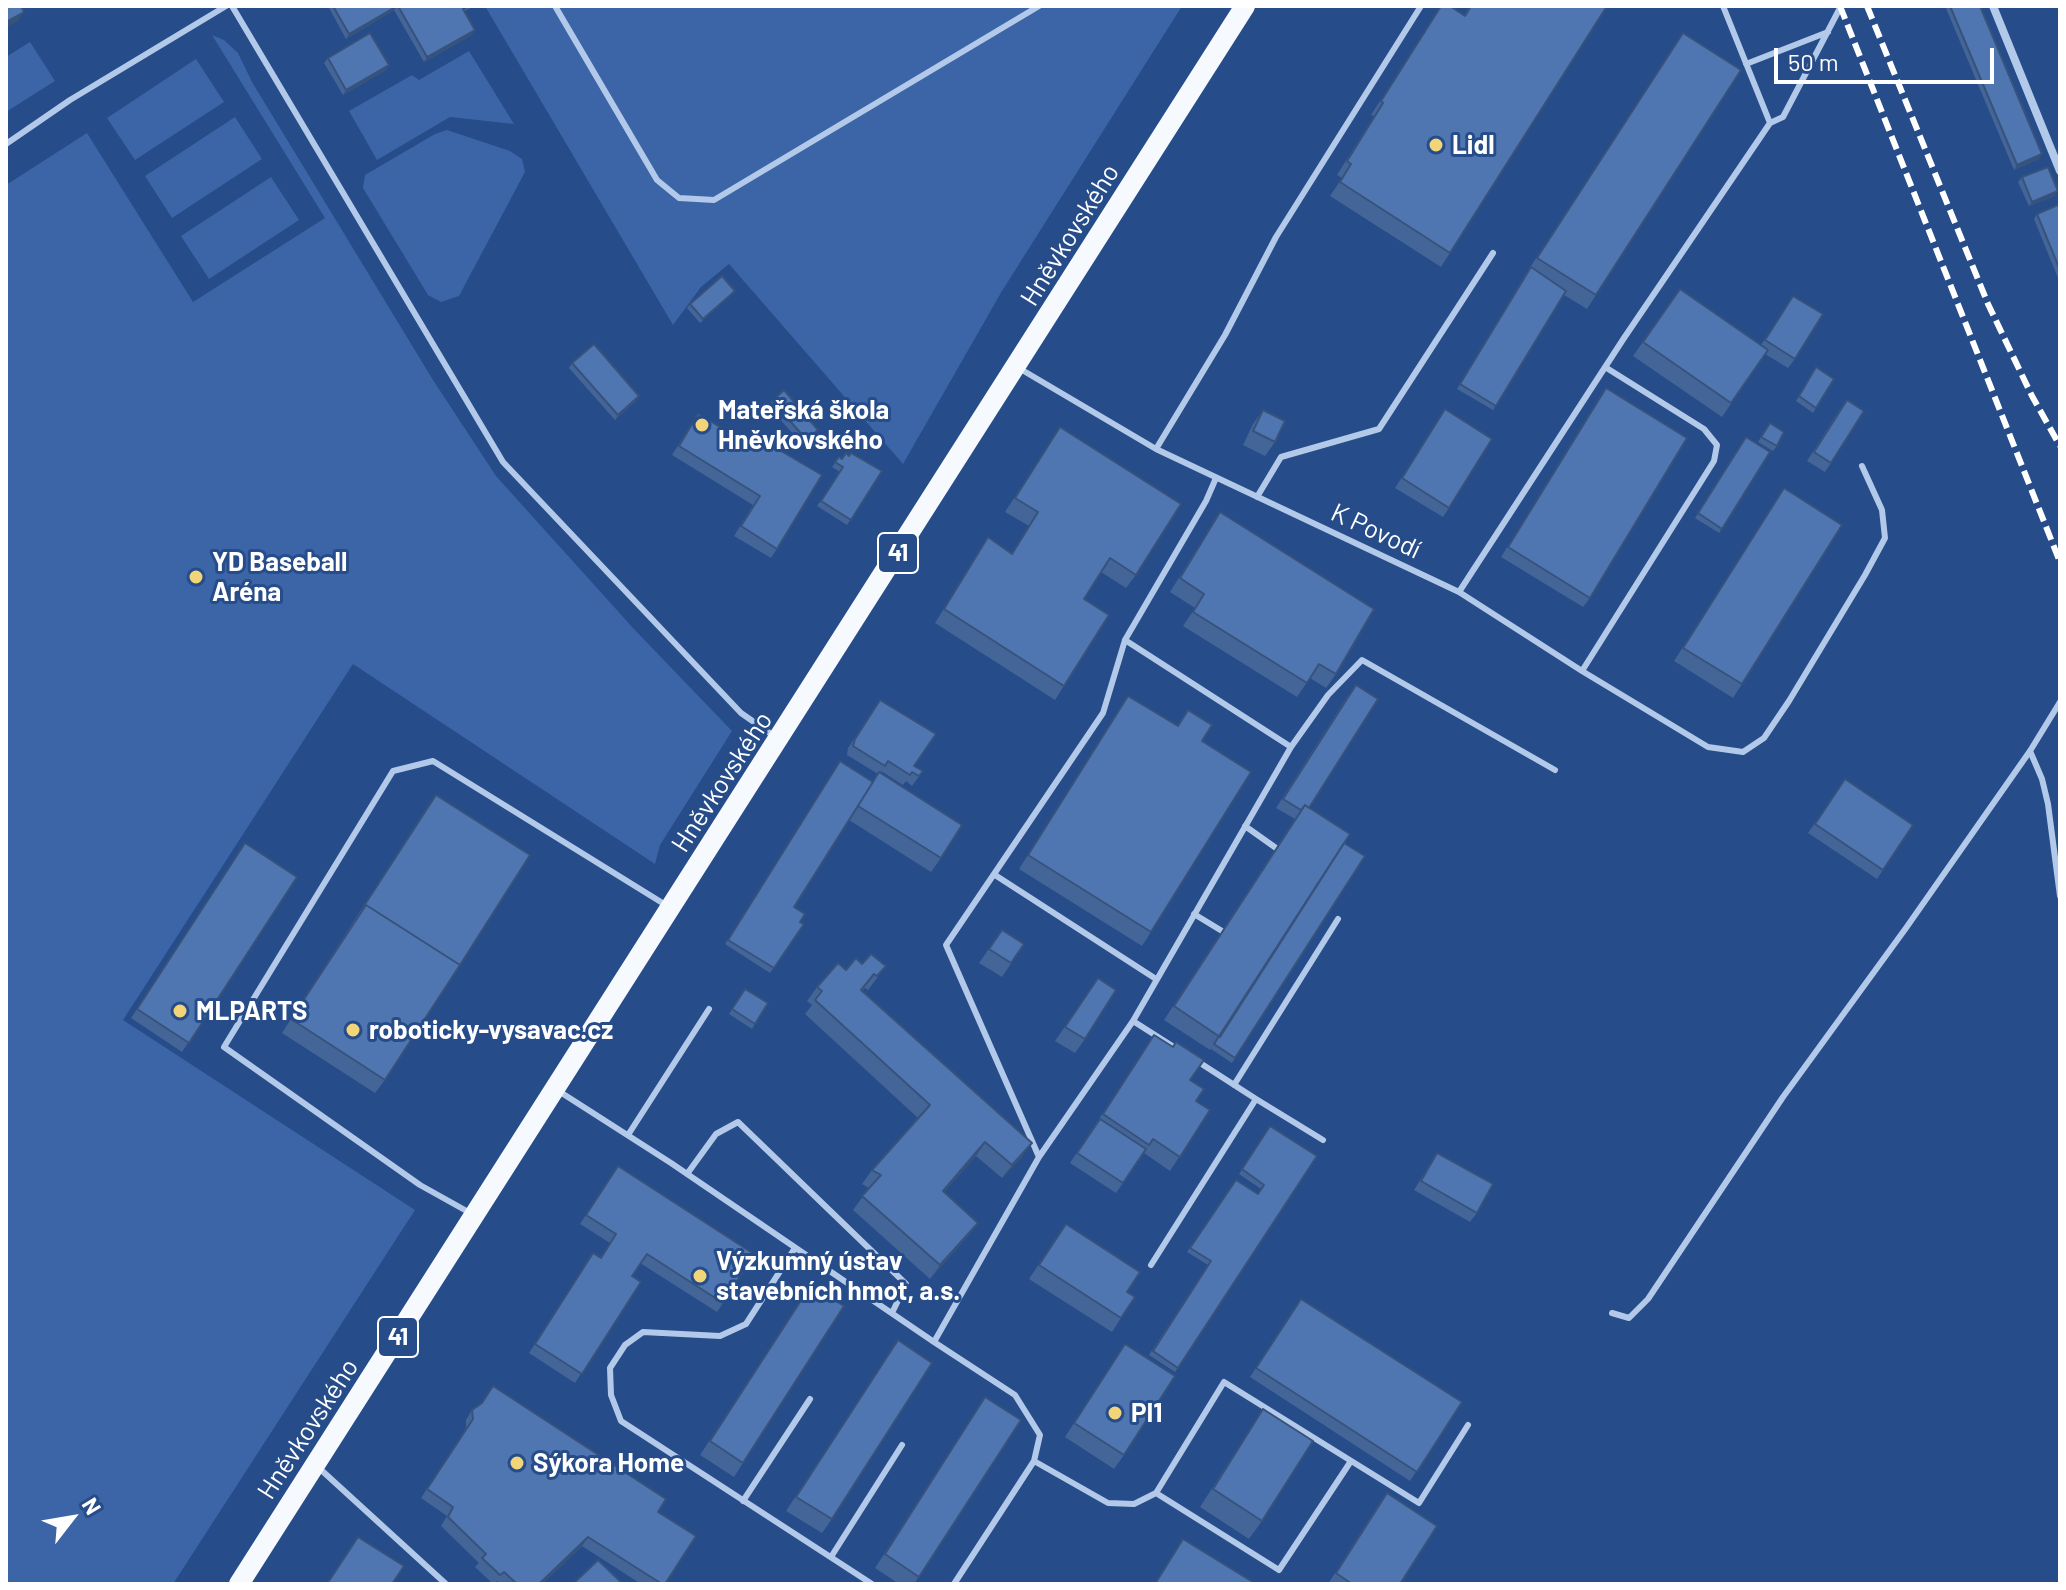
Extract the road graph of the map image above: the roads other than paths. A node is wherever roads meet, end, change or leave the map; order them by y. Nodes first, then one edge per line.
1 (226, 6) edge
2 (232, 6) edge
3 (555, 6) edge
4 (1039, 6) edge
5 (1245, 6) edge
6 (1421, 6) edge
7 (1723, 6) edge
8 (1841, 6) edge
9 (1993, 6) edge
10 (1828, 32) junction
11 (1746, 64) junction
12 (1770, 123) junction
13 (6, 144) edge
14 (2060, 171) edge
15 (1493, 253) dead end
16 (1017, 367) junction
17 (1605, 367) junction
18 (1156, 449) junction
19 (1862, 466) dead end
20 (1216, 478) junction
21 (1257, 497) junction
22 (1459, 592) junction
23 (1125, 640) junction
24 (1582, 671) junction
25 (2060, 702) edge
26 (779, 740) junction
27 (1291, 747) junction
28 (2030, 751) junction
29 (1555, 770) dead end
30 (1245, 826) junction
31 (1276, 848) edge
32 (995, 875) junction
33 (2060, 896) edge
34 (671, 909) junction
35 (1194, 914) junction
36 (1338, 919) dead end
37 (1222, 931) edge
38 (1156, 979) junction
39 (709, 1009) dead end
40 (1133, 1021) junction
41 (1234, 1085) junction
42 (556, 1090) junction
43 (1256, 1099) junction
44 (628, 1135) junction
45 (1323, 1140) dead end
46 (1039, 1157) junction
47 (687, 1174) junction
48 (475, 1215) junction
49 (795, 1248) junction
50 (1151, 1265) dead end
51 (892, 1313) junction
52 (1612, 1313) dead end
53 (934, 1342) junction
54 (810, 1399) dead end
55 (1468, 1425) dead end
56 (902, 1445) dead end
57 (1034, 1461) junction
58 (1351, 1461) junction
59 (316, 1465) junction
60 (1156, 1493) junction
61 (743, 1501) junction
62 (831, 1557) junction
63 (239, 1584) edge
64 (446, 1584) edge
65 (872, 1584) edge
66 (954, 1584) edge

1 - 13 lane
2 - 26 lane
3 - 4 lane
5 - 16 main road, Hněvkovského / 41
6 - 18 lane
7 - 11 lane
8 - 10 lane
9 - 14 street
10 - 11 lane
10 - 12 lane
11 - 12 lane
12 - 17 lane
15 - 21 lane
16 - 18 lane, K Povodí
16 - 26 main road, Hněvkovského / 41
17 - 22 lane
17 - 24 lane
18 - 20 lane, K Povodí
19 - 24 lane, K Povodí
20 - 21 lane, K Povodí
20 - 23 lane
21 - 22 lane, K Povodí
22 - 24 lane, K Povodí
23 - 27 lane
23 - 32 lane
25 - 28 lane
26 - 34 main road, Hněvkovského / 41
27 - 29 lane
27 - 30 lane
28 - 33 lane
28 - 52 lane
30 - 31 lane
30 - 35 lane
32 - 38 lane
32 - 46 lane
34 - 42 main road, Hněvkovského / 41
34 - 48 lane
35 - 37 lane
35 - 38 lane
36 - 41 lane
38 - 40 lane
39 - 44 lane
40 - 41 lane
40 - 46 lane
41 - 43 lane
42 - 44 lane
42 - 48 main road, Hněvkovského / 41
43 - 45 lane
43 - 50 lane
44 - 47 lane
46 - 53 lane
47 - 49 lane
47 - 51 lane
48 - 59 main road, Hněvkovského / 41
49 - 51 lane
49 - 61 lane
51 - 53 lane
53 - 57 lane
54 - 61 lane
55 - 58 lane
56 - 62 lane
57 - 60 lane
57 - 66 lane
58 - 60 lane
58 - 60 lane
59 - 63 main road, Hněvkovského / 41
59 - 64 lane
61 - 62 lane
62 - 65 lane

